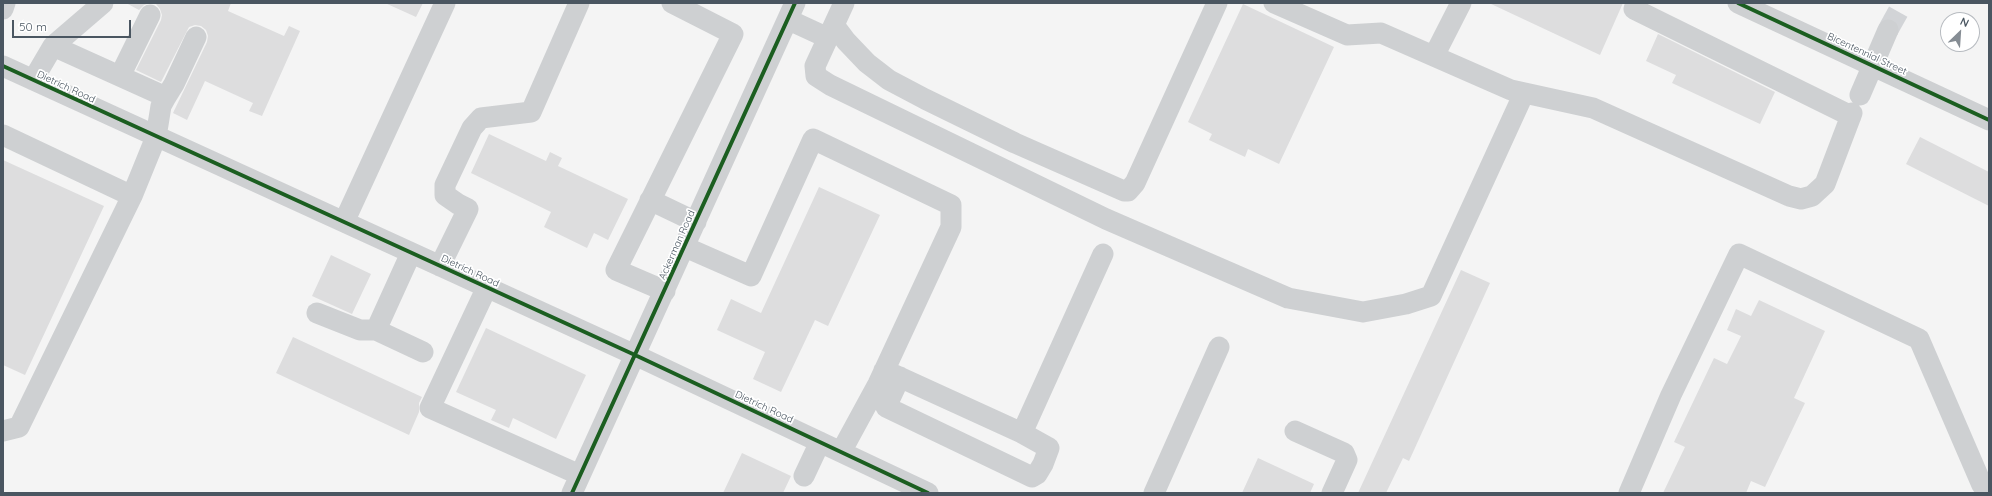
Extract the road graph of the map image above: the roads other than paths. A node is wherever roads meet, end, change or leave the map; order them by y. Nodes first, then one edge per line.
1 (5, 3) edge
2 (103, 3) edge
3 (445, 3) edge
4 (579, 3) edge
5 (672, 3) edge
6 (844, 3) edge
7 (1217, 3) edge
8 (1274, 3) edge
9 (1461, 3) edge
10 (1636, 3) edge
11 (1738, 3) edge
12 (3, 9) edge
13 (792, 11) edge
14 (1314, 11) edge
15 (150, 15) dead end
16 (1888, 30) tunnel mouth
17 (831, 31) junction
18 (196, 37) dead end
19 (53, 46) junction
20 (1434, 56) junction
21 (3, 66) edge
22 (1873, 66) junction
23 (120, 76) junction
24 (33, 80) junction
25 (1524, 93) junction
26 (166, 97) junction
27 (1854, 108) junction
28 (1989, 120) edge
29 (3, 135) edge
30 (156, 137) junction
31 (132, 196) junction
32 (650, 200) junction
33 (344, 222) junction
34 (696, 222) junction
35 (685, 247) junction
36 (411, 253) junction
37 (1103, 254) dead end
38 (440, 266) junction
39 (487, 287) junction
40 (665, 291) junction
41 (317, 313) dead end
42 (376, 330) junction
43 (1219, 347) dead end
44 (423, 352) dead end
45 (635, 355) junction
46 (892, 374) junction
47 (3, 431) edge
48 (1295, 431) dead end
49 (1022, 433) junction
50 (820, 442) junction
51 (841, 452) junction
52 (804, 476) dead end
53 (576, 484) edge
54 (1989, 488) edge
55 (928, 493) edge
56 (1154, 493) edge
57 (1332, 493) edge
58 (1630, 493) edge

1 - 12 street
2 - 19 street
3 - 33 street
4 - 38 street
5 - 32 street
6 - 17 street
7 - 17 street
8 - 14 street
9 - 20 street
10 - 27 street
11 - 22 street, Bicentennial Street
13 - 17 street
13 - 34 street, Ackerman Road
14 - 20 street
15 - 23 street
16 - 22 street
17 - 25 street
18 - 26 street
19 - 23 street
19 - 24 street
20 - 25 street
21 - 24 street, Dietrich Road
22 - 27 street
22 - 28 street, Bicentennial Street
23 - 26 street
24 - 30 street, Dietrich Road
25 - 27 street
26 - 30 street
29 - 31 street
30 - 31 street
30 - 33 street, Dietrich Road
31 - 47 street
32 - 34 street
32 - 40 street
33 - 36 street, Dietrich Road
34 - 35 street, Ackerman Road
35 - 40 street, Ackerman Road
35 - 46 street
36 - 38 street, Dietrich Road
36 - 42 street
37 - 49 street
38 - 39 street, Dietrich Road
39 - 45 street, Dietrich Road
39 - 53 street
40 - 45 street, Ackerman Road
41 - 42 street
42 - 44 street
43 - 56 street
45 - 50 street, Dietrich Road
45 - 53 street, Ackerman Road
46 - 49 street
46 - 49 street
46 - 51 street
48 - 57 street
50 - 51 street, Dietrich Road
50 - 52 street
51 - 55 street, Dietrich Road
54 - 58 street

